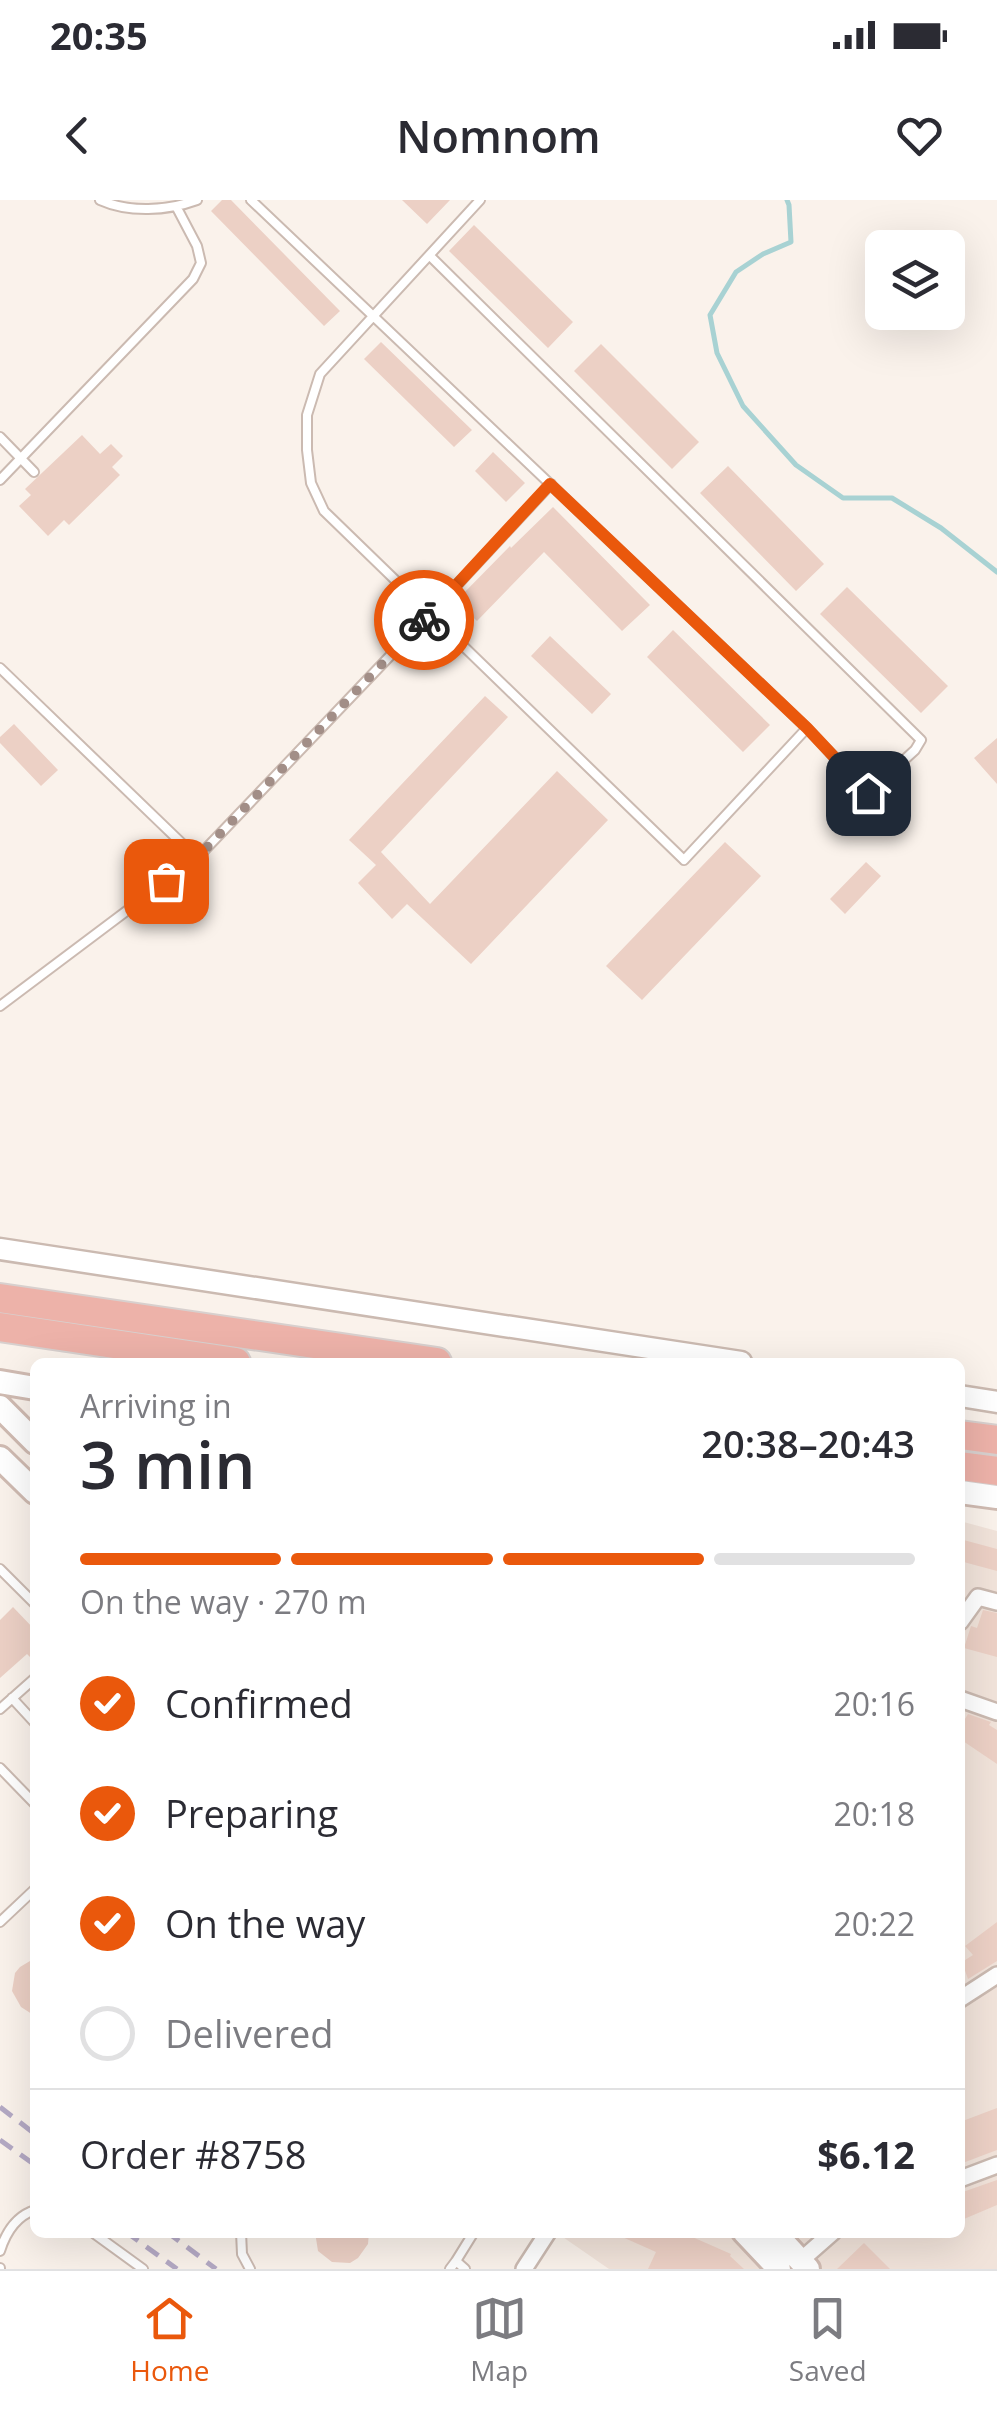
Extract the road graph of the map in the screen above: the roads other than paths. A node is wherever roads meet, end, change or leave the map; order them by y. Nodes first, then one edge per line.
1 (100, 200) edge
2 (197, 200) edge
3 (251, 200) edge
4 (480, 200) edge
5 (177, 208) junction
6 (430, 256) junction
7 (375, 316) junction
8 (0, 438) edge
9 (21, 458) junction
10 (34, 472) dead end
11 (0, 480) edge
12 (550, 484) junction
13 (430, 614) junction
14 (0, 668) edge
15 (807, 728) junction
16 (197, 858) junction
17 (0, 1006) edge
18 (0, 1249) edge
19 (0, 1298) edge
20 (0, 1328) edge
21 (208, 1358) edge
22 (410, 1358) edge
23 (715, 1358) edge
24 (0, 1382) edge
25 (30, 1387) edge
26 (965, 1397) edge
27 (997, 1402) edge
28 (0, 1407) edge
29 (965, 1436) edge
30 (30, 1437) edge
31 (997, 1440) edge
32 (0, 1458) edge
33 (965, 1467) edge
34 (997, 1471) edge
35 (30, 1487) edge
36 (965, 1493) edge
37 (997, 1497) edge
38 (0, 1568) edge
39 (965, 1592) edge
40 (978, 1596) junction
41 (30, 1599) edge
42 (997, 1602) edge
43 (965, 1615) edge
44 (30, 1682) edge
45 (12, 1698) junction
46 (965, 1702) edge
47 (0, 1710) edge
48 (997, 1712) edge
49 (30, 1718) edge
50 (0, 1768) edge
51 (30, 1799) edge
52 (30, 1893) edge
53 (0, 1922) edge
54 (997, 1975) edge
55 (965, 1996) edge
56 (997, 2165) edge
57 (965, 2177) edge
58 (30, 2212) edge
59 (100, 2238) edge
60 (241, 2238) edge
61 (470, 2238) edge
62 (544, 2238) edge
63 (753, 2238) edge
64 (778, 2238) edge
65 (826, 2238) edge
66 (0, 2251) edge
67 (453, 2265) edge
68 (796, 2266) edge
69 (144, 2269) edge
70 (250, 2269) edge
71 (465, 2269) edge
72 (524, 2269) edge

1 - 5 lane
2 - 5 lane
3 - 7 lane
4 - 6 lane
5 - 9 lane
6 - 7 lane
6 - 15 lane
7 - 12 lane
7 - 13 lane
8 - 9 lane
9 - 10 lane
9 - 11 lane
12 - 13 lane
12 - 15 lane
13 - 15 lane
13 - 16 lane
14 - 16 lane
16 - 17 lane
18 - 23 street
19 - 22 highway
20 - 21 highway
24 - 25 main road
26 - 27 street
28 - 30 main road
29 - 31 highway
32 - 35 main road
33 - 34 highway
36 - 37 main road
38 - 41 lane
39 - 40 street
40 - 42 street
40 - 43 street
44 - 45 lane
45 - 47 lane
45 - 49 lane
46 - 48 street
50 - 51 lane
52 - 53 lane
54 - 55 street
56 - 57 street
58 - 66 lane
59 - 69 lane
60 - 70 lane
61 - 67 lane
62 - 72 street
63 - 68 main road
64 - 68 main road
65 - 68 street
67 - 71 lane

